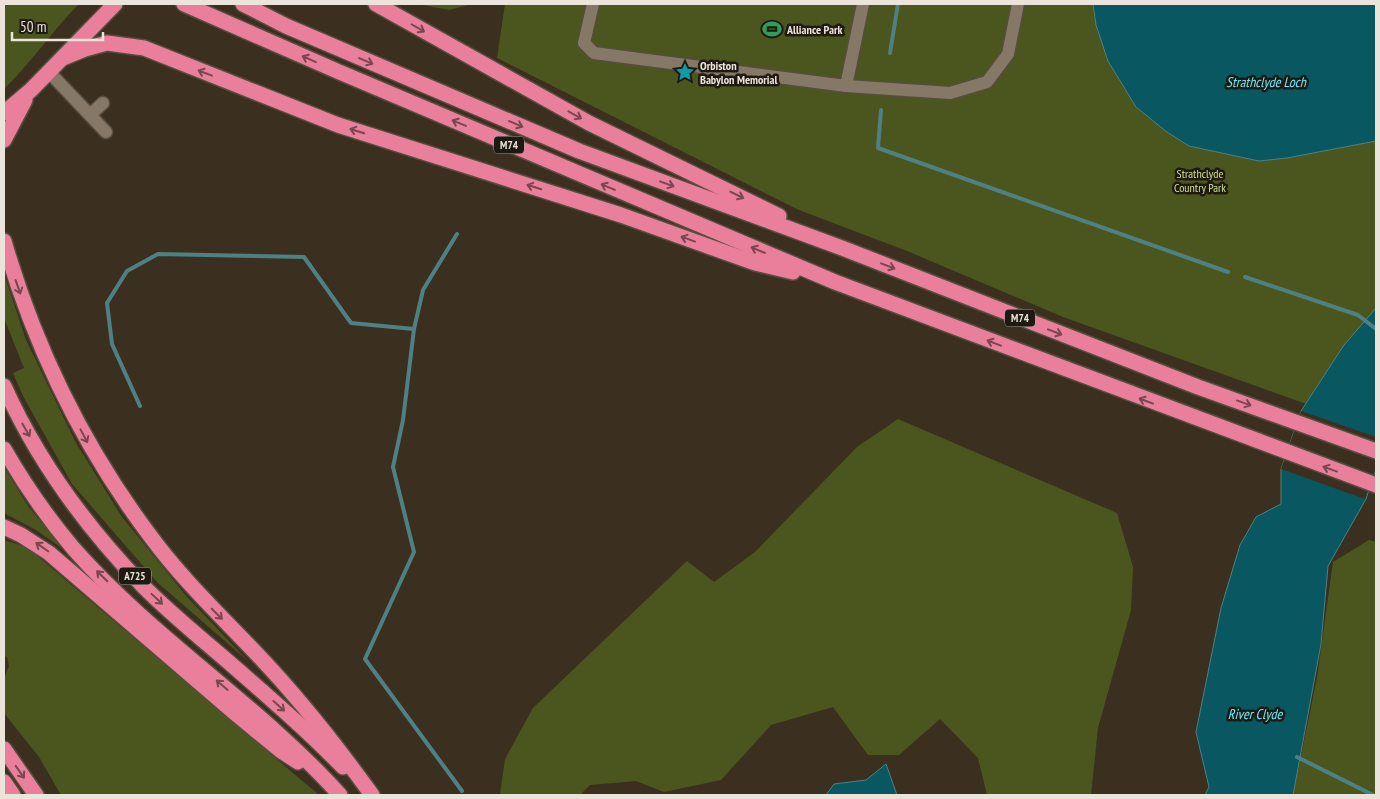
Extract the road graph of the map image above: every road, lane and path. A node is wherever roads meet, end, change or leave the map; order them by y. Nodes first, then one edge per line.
1 (115, 4) edge
2 (184, 4) edge
3 (243, 4) edge
4 (376, 4) edge
5 (593, 4) edge
6 (863, 4) edge
7 (1018, 4) edge
8 (63, 58) junction
9 (49, 72) junction
10 (846, 86) junction
11 (31, 90) junction
12 (103, 103) dead end
13 (4, 113) edge
14 (90, 115) junction
15 (106, 132) dead end
16 (4, 140) edge
17 (4, 241) edge
18 (842, 248) junction
19 (835, 282) junction
20 (4, 386) edge
21 (4, 449) edge
22 (1376, 451) edge
23 (1376, 485) edge
24 (4, 527) edge
25 (4, 749) edge
26 (323, 777) junction
27 (4, 782) edge
28 (13, 795) edge
29 (36, 795) edge
30 (340, 795) edge
31 (371, 795) edge

1 - 8 highway
19 -> 2 highway, M74
3 -> 18 highway, M74
4 -> 18 highway
5 - 10 street
6 - 10 street
7 - 10 street
8 - 9 highway
19 -> 8 highway
9 - 11 highway
9 - 14 street
11 - 13 highway
11 - 16 highway
12 - 14 street
14 - 15 street
17 -> 31 highway, A725
18 -> 22 highway, M74
23 -> 19 highway, M74
20 -> 31 highway, A725
26 -> 21 highway, A725
26 -> 24 highway
25 -> 29 highway
26 - 30 highway, A725
27 - 28 highway

